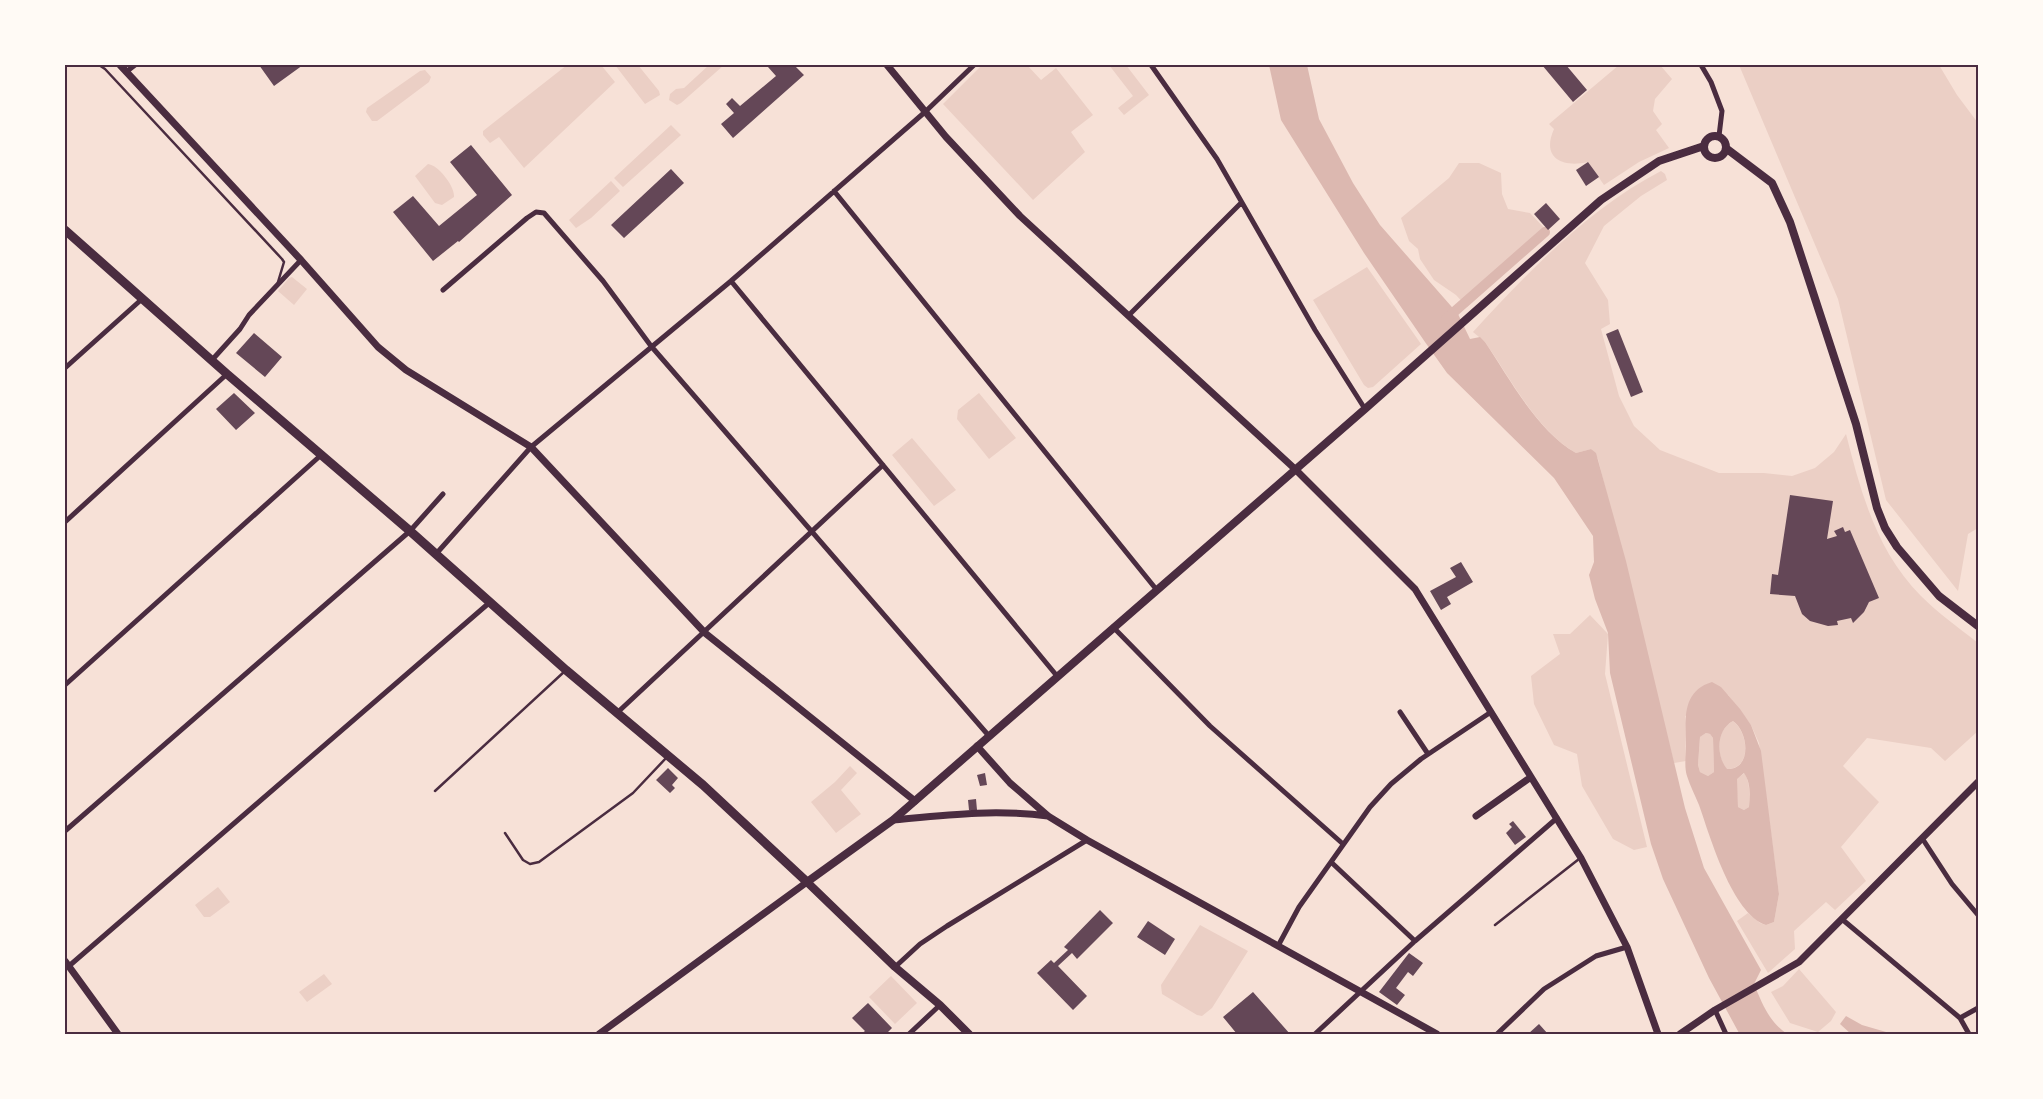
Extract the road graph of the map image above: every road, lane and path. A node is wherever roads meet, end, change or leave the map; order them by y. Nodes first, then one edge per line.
1 (98, 65) edge
2 (120, 65) edge
3 (135, 65) edge
4 (887, 65) edge
5 (974, 65) edge
6 (1151, 65) edge
7 (1701, 65) edge
8 (126, 72) junction
9 (925, 112) junction
10 (1720, 136) junction
11 (1704, 146) junction
12 (1727, 149) junction
13 (834, 191) junction
14 (1241, 203) junction
15 (65, 230) edge
16 (301, 260) junction
17 (731, 281) junction
18 (277, 286) junction
19 (443, 290) dead end
20 (142, 299) junction
21 (1128, 316) junction
22 (651, 346) junction
23 (212, 360) junction
24 (65, 368) edge
25 (227, 374) junction
26 (1366, 409) junction
27 (531, 447) junction
28 (320, 456) junction
29 (883, 465) junction
30 (1294, 469) junction
31 (443, 494) dead end
32 (65, 522) edge
33 (410, 531) junction
34 (811, 533) junction
35 (436, 554) junction
36 (1156, 589) junction
37 (489, 603) junction
38 (1978, 626) edge
39 (1113, 627) junction
40 (705, 633) junction
41 (566, 670) junction
42 (1058, 676) junction
43 (65, 685) edge
44 (618, 712) junction
45 (1400, 712) dead end
46 (1491, 712) junction
47 (989, 736) junction
48 (977, 746) junction
49 (1428, 754) junction
50 (668, 756) junction
51 (1531, 777) junction
52 (1978, 782) edge
53 (435, 791) dead end
54 (915, 801) junction
55 (1048, 816) junction
56 (1476, 816) dead end
57 (1557, 818) junction
58 (893, 820) junction
59 (65, 831) edge
60 (505, 833) dead end
61 (1922, 838) junction
62 (1087, 840) junction
63 (1343, 844) junction
64 (1581, 858) junction
65 (1331, 862) junction
66 (808, 882) junction
67 (1978, 915) edge
68 (1843, 920) junction
69 (1495, 925) dead end
70 (1415, 941) junction
71 (1278, 946) junction
72 (1627, 947) junction
73 (67, 963) edge
74 (895, 967) junction
75 (1362, 991) junction
76 (940, 1005) junction
77 (1978, 1008) edge
78 (1715, 1010) junction
79 (1960, 1018) junction
80 (118, 1034) edge
81 (599, 1034) edge
82 (909, 1034) edge
83 (969, 1034) edge
84 (1315, 1034) edge
85 (1437, 1034) edge
86 (1497, 1034) edge
87 (1658, 1034) edge
88 (1680, 1034) edge
89 (1726, 1034) edge
90 (1969, 1034) edge

1 - 18 lane
2 - 8 street
3 - 8 street
4 - 9 street
5 - 9 street
6 - 14 street
7 - 10 street
8 - 16 street
9 - 13 street
9 - 21 street
10 - 11 main road
10 - 12 main road
11 - 12 main road
11 - 26 main road
12 - 38 main road
13 - 17 street
13 - 36 street
14 - 21 street
14 - 26 street
15 - 20 highway
16 - 18 street
16 - 27 street
17 - 22 street
17 - 29 street
18 - 23 street
19 - 22 street
20 - 23 highway
20 - 24 street
21 - 30 street
22 - 27 street
22 - 34 street
23 - 25 highway
25 - 28 highway
25 - 32 street
26 - 30 main road
27 - 35 street
27 - 40 street
28 - 33 highway
28 - 43 street
29 - 34 street
29 - 42 street
30 - 36 main road
30 - 46 street
31 - 33 street
33 - 35 highway
33 - 59 street
34 - 40 street
34 - 47 street
35 - 37 highway
36 - 39 main road
37 - 41 highway
37 - 73 street
39 - 42 main road
39 - 63 street
40 - 44 street
40 - 54 street
41 - 44 highway
41 - 53 lane
42 - 47 main road
44 - 50 highway
45 - 49 street
46 - 49 street
46 - 51 street
47 - 48 main road
48 - 54 main road
48 - 55 street
49 - 63 street
50 - 60 lane
50 - 66 highway
51 - 56 street
51 - 57 street
52 - 61 street
54 - 58 main road
55 - 58 street
55 - 62 street
57 - 64 street
57 - 70 street
58 - 66 main road
61 - 67 street
61 - 68 street
62 - 71 street
62 - 74 street
63 - 65 street
64 - 69 lane
64 - 72 street
65 - 70 street
65 - 71 street
66 - 74 main road
66 - 81 street
68 - 78 street
68 - 79 street
70 - 75 street
71 - 75 street
72 - 86 street
72 - 87 street
73 - 80 street
74 - 76 main road
75 - 84 street
75 - 85 street
76 - 82 street
76 - 83 main road
77 - 79 street
78 - 88 street
78 - 89 street
79 - 90 street

